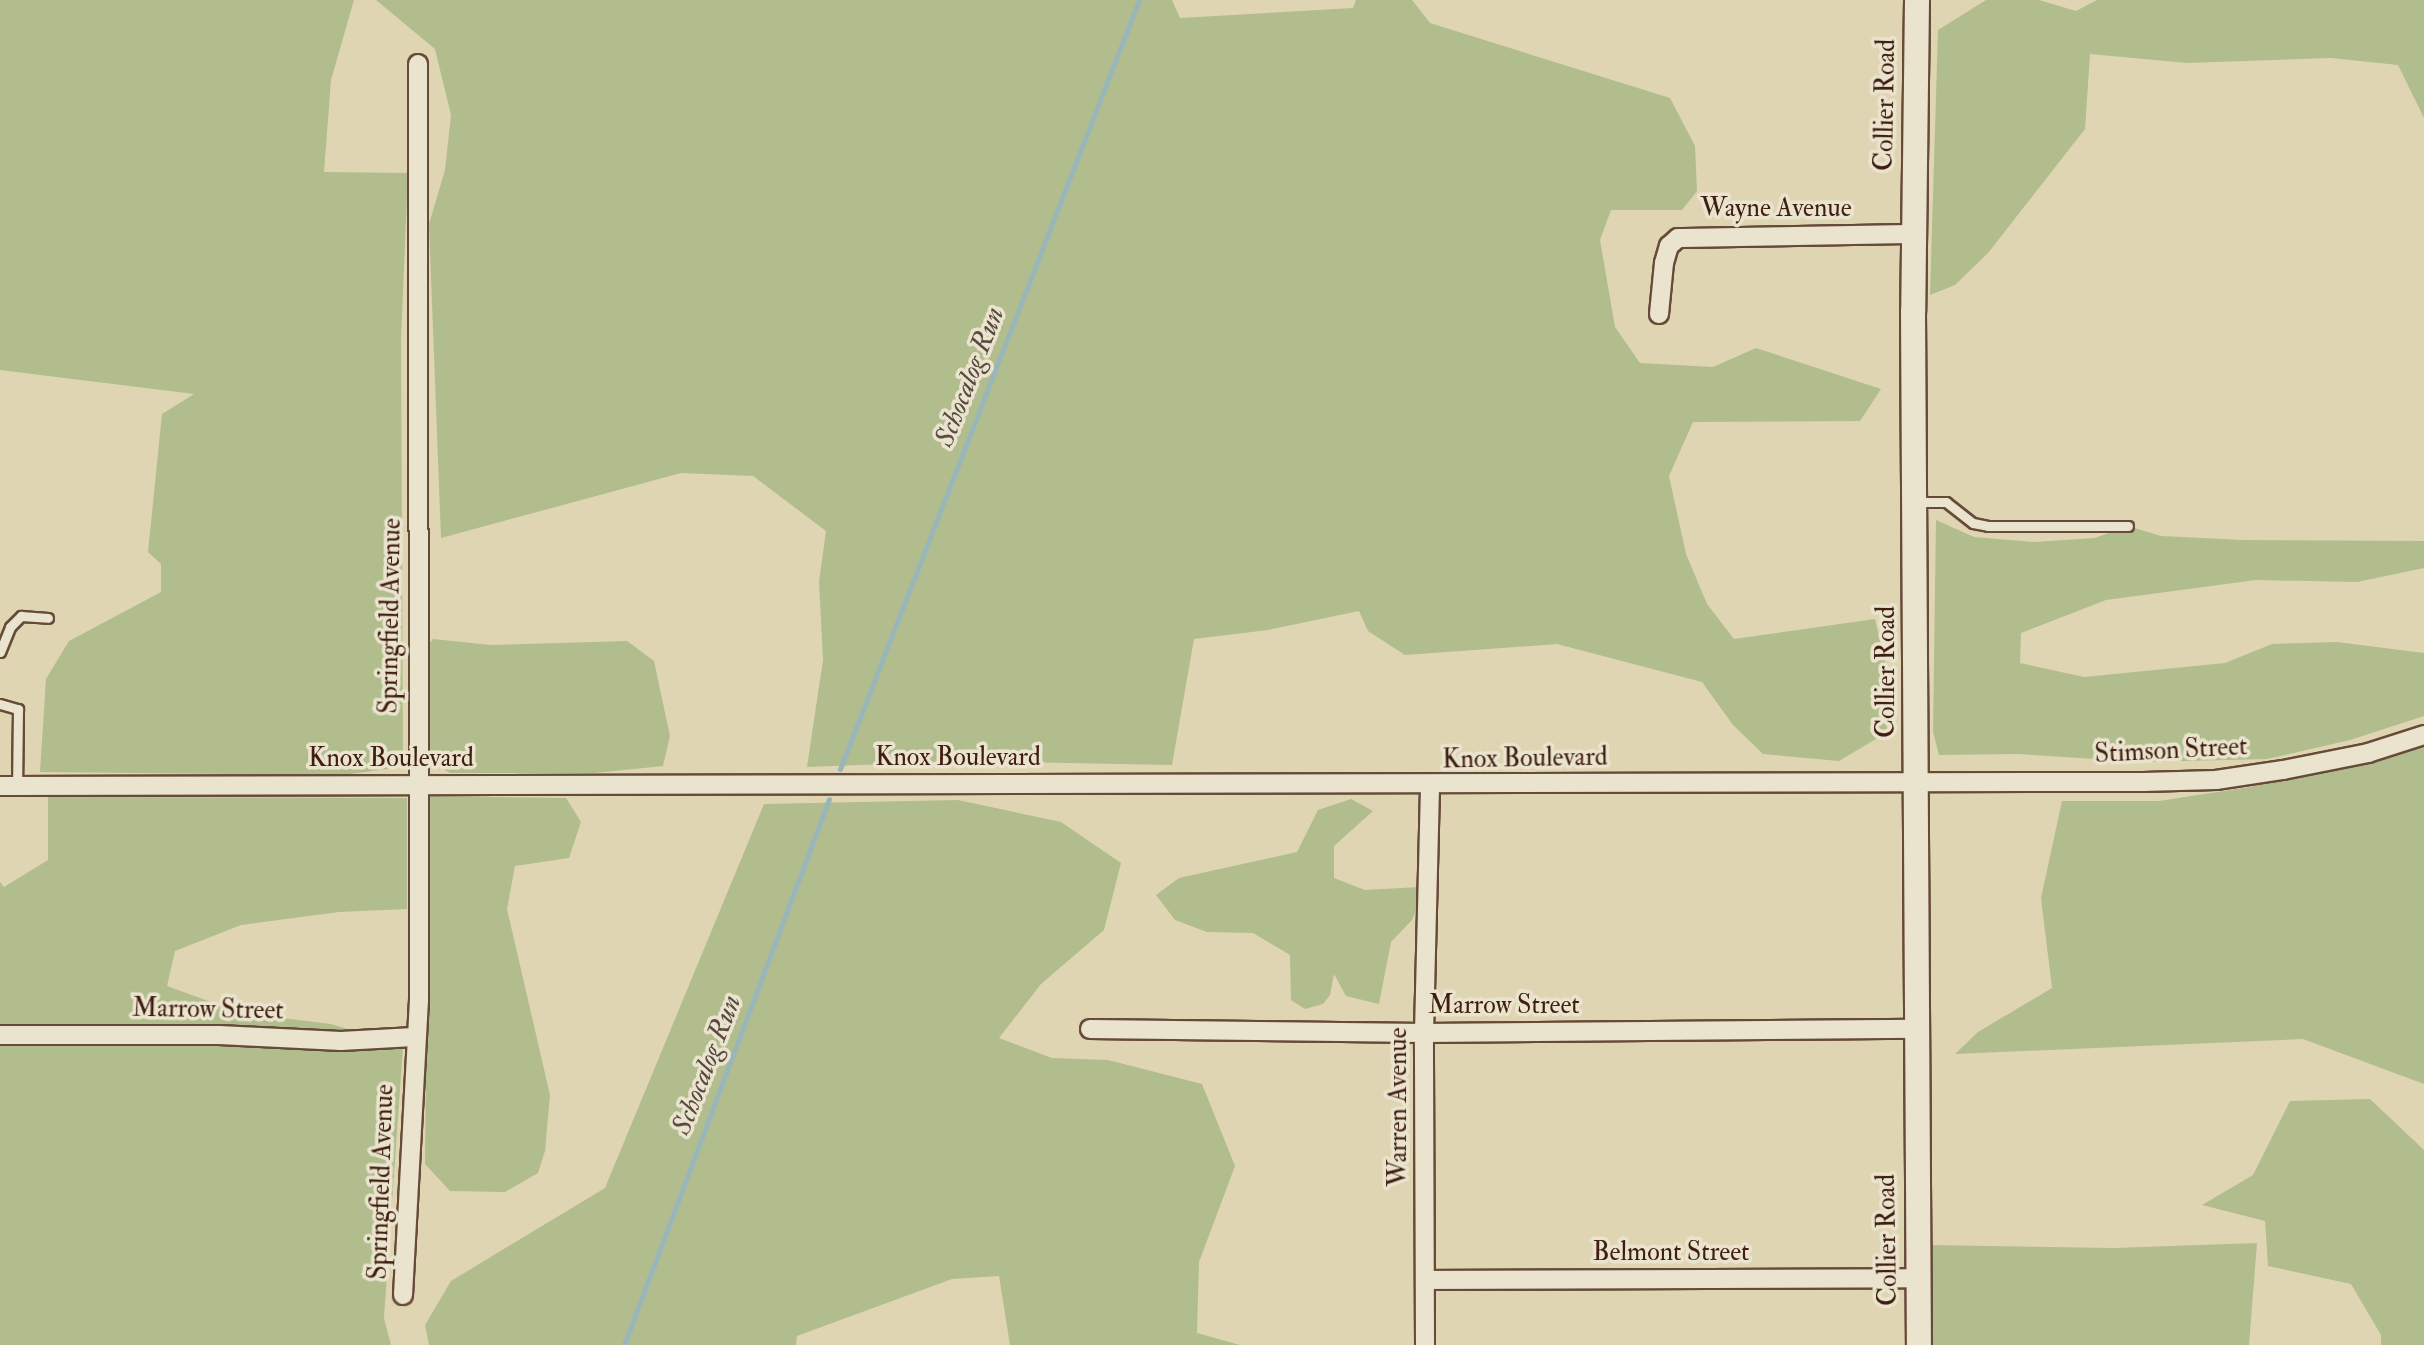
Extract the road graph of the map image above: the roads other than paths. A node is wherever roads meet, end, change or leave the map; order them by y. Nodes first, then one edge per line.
1 (1917, 0) edge
2 (418, 64) dead end
3 (1914, 234) junction
4 (1659, 314) dead end
5 (1915, 502) junction
6 (2128, 526) dead end
7 (48, 618) dead end
8 (0, 652) edge
9 (0, 705) edge
10 (2424, 735) edge
11 (1916, 785) junction
12 (8, 786) edge
13 (419, 786) junction
14 (1430, 786) junction
15 (1090, 1029) dead end
16 (1917, 1029) junction
17 (1424, 1033) junction
18 (0, 1035) edge
19 (414, 1038) junction
20 (1918, 1278) junction
21 (1425, 1280) junction
22 (403, 1295) dead end
23 (1425, 1345) edge
24 (1919, 1345) edge

1 - 3 street, Collier Road
2 - 13 street, Springfield Avenue
3 - 4 street, Wayne Avenue
3 - 5 street, Collier Road
5 - 6 lane
5 - 11 street, Collier Road
7 - 8 lane
9 - 12 lane
10 - 11 street, Stimson Street
11 - 14 street, Knox Boulevard
11 - 16 street, Collier Road
12 - 13 street, Knox Boulevard
13 - 14 street, Knox Boulevard
13 - 19 street, Springfield Avenue
14 - 17 street, Warren Avenue
15 - 17 street, Marrow Street
16 - 17 street, Marrow Street
16 - 20 street, Collier Road
17 - 21 street, Warren Avenue
18 - 19 street, Marrow Street
19 - 22 street, Springfield Avenue
20 - 21 street, Belmont Street
20 - 24 street, Collier Road
21 - 23 street, Warren Avenue

